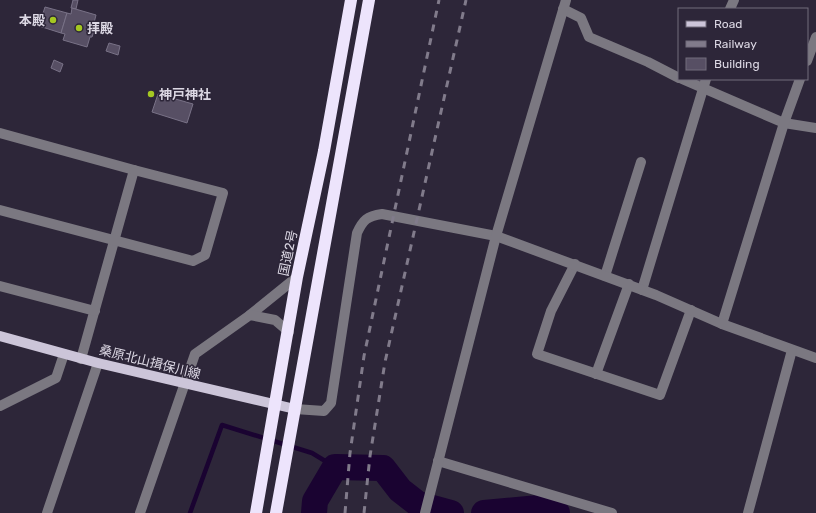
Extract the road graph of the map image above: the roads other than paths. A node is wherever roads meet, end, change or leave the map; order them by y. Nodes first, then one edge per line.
1 (350, 0) edge
2 (369, 0) edge
3 (565, 5) edge
4 (816, 37) edge
5 (808, 58) edge
6 (678, 77) edge
7 (684, 80) edge
8 (706, 80) edge
9 (800, 80) edge
10 (702, 89) junction
11 (784, 123) junction
12 (816, 128) edge
13 (0, 133) edge
14 (641, 162) dead end
15 (134, 170) junction
16 (0, 210) edge
17 (496, 236) junction
18 (115, 240) junction
19 (575, 264) junction
20 (297, 276) junction
21 (605, 276) junction
22 (629, 284) junction
23 (0, 286) edge
24 (642, 290) junction
25 (691, 310) junction
26 (95, 311) junction
27 (250, 315) junction
28 (722, 324) junction
29 (289, 332) junction
30 (0, 336) edge
31 (792, 350) junction
32 (64, 354) junction
33 (816, 358) edge
34 (81, 359) junction
35 (98, 363) junction
36 (596, 374) junction
37 (185, 384) junction
38 (0, 406) edge
39 (276, 406) junction
40 (295, 409) junction
41 (437, 464) junction
42 (47, 513) edge
43 (140, 513) edge
44 (256, 513) edge
45 (276, 513) edge
46 (425, 513) edge
47 (612, 513) edge
48 (748, 513) edge

1 - 20 highway, 国道2号
2 - 40 highway
3 - 6 street
3 - 17 street
4 - 5 street
7 - 10 street
8 - 10 street
9 - 11 street
10 - 11 street
10 - 24 street
11 - 12 street
11 - 28 street
13 - 15 street
14 - 21 street
15 - 18 street
15 - 18 street
16 - 18 street
17 - 19 street
17 - 40 street
17 - 41 street
18 - 26 street
19 - 21 street
19 - 36 street
20 - 27 street
20 - 29 highway, 国道2号
21 - 22 street
22 - 24 street
22 - 36 street
23 - 26 street
24 - 25 street
25 - 28 street
25 - 36 street
26 - 34 street
27 - 29 street
27 - 37 street
28 - 31 street
29 - 39 highway, 国道2号
30 - 32 main road, 桑原北山揖保川線
31 - 33 street
31 - 48 street
32 - 34 main road, 桑原北山揖保川線
32 - 38 street
34 - 35 main road, 桑原北山揖保川線
35 - 37 main road, 桑原北山揖保川線
35 - 42 street
37 - 39 main road, 桑原北山揖保川線
37 - 43 street
39 - 40 main road, 桑原北山揖保川線
39 - 44 highway, 国道2号
40 - 45 highway
41 - 46 street
41 - 47 street

